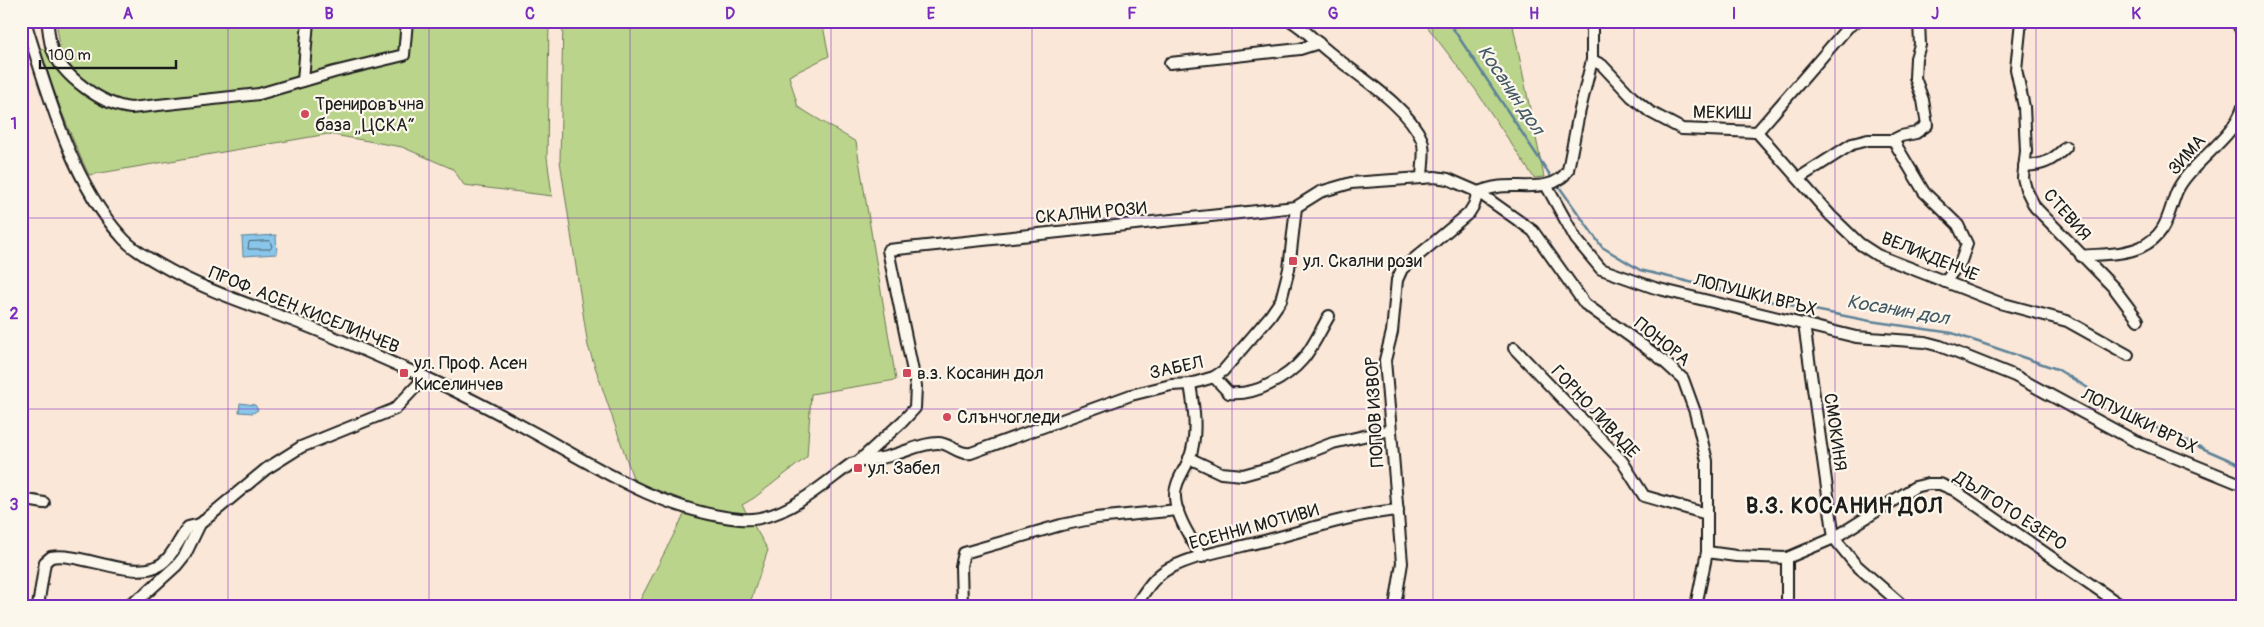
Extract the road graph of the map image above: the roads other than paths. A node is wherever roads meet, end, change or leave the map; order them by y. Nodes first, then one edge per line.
1 (47, 21) edge
2 (308, 21) edge
3 (407, 21) edge
4 (1291, 21) edge
5 (1592, 21) edge
6 (1856, 21) edge
7 (1920, 21) edge
8 (2020, 21) edge
9 (2236, 21) edge
10 (23, 22) edge
11 (2243, 34) edge
12 (1319, 43) junction
13 (1592, 60) junction
14 (1170, 63) dead end
15 (303, 81) junction
16 (2243, 107) edge
17 (1757, 132) junction
18 (1893, 140) junction
19 (2066, 147) dead end
20 (2024, 166) junction
21 (1422, 178) junction
22 (1799, 178) junction
23 (1546, 185) junction
24 (1478, 192) junction
25 (1296, 207) junction
26 (2081, 256) junction
27 (1945, 282) junction
28 (1329, 316) dead end
29 (2138, 320) dead end
30 (1804, 324) junction
31 (1514, 348) dead end
32 (2128, 355) dead end
33 (425, 377) junction
34 (1214, 377) junction
35 (1190, 384) junction
36 (1390, 430) junction
37 (1190, 458) junction
38 (860, 461) junction
39 (2243, 486) edge
40 (21, 499) edge
41 (44, 503) dead end
42 (1178, 510) junction
43 (1398, 510) junction
44 (1708, 514) junction
45 (723, 516) joint
46 (200, 524) junction
47 (1834, 538) junction
48 (1707, 552) junction
49 (1202, 557) junction
50 (1787, 558) junction
51 (38, 606) edge
52 (126, 606) edge
53 (962, 606) edge
54 (1135, 606) edge
55 (1395, 606) edge
56 (1696, 606) edge
57 (1787, 606) edge
58 (1903, 606) edge
59 (2122, 606) edge

1 - 15 street
2 - 15 street
3 - 15 street
4 - 12 street
5 - 13 street
6 - 17 street, МЕКИШ
7 - 18 street
8 - 20 street, СТЕВИЯ
9 - 11 street
10 - 33 street, ПРОФ. АСЕН КИСЕЛИНЧЕВ
12 - 14 street
12 - 21 street
13 - 17 street, МЕКИШ
13 - 23 street
16 - 26 street, ЗИМА
17 - 22 street, ВЕЛИКДЕНЧЕ
18 - 22 street
18 - 27 street
19 - 20 street
20 - 26 street, СТЕВИЯ
21 - 24 street
21 - 25 street
22 - 27 street, ВЕЛИКДЕНЧЕ
23 - 24 street
23 - 30 street, ЛОПУШКИ ВРЪХ
24 - 36 street, ПОПОВ ИЗВОР
24 - 44 street, ПОНОРА
25 - 34 street, ЗАБЕЛ
25 - 38 street, СКАЛНИ РОЗИ
26 - 29 street, СТЕВИЯ
27 - 32 street, ВЕЛИКДЕНЧЕ
28 - 34 street
30 - 39 street, ЛОПУШКИ ВРЪХ
30 - 47 street, СМОКИНЯ
31 - 44 street, ГОРНО ЛИВАДЕ
33 - 45 street, ПРОФ. АСЕН КИСЕЛИНЧЕВ
33 - 46 street
34 - 35 street, ЗАБЕЛ
35 - 37 street
35 - 38 street, ЗАБЕЛ
36 - 37 street
36 - 43 street, ПОПОВ ИЗВОР
37 - 42 street
38 - 45 street, ЗАБЕЛ
40 - 41 street
42 - 49 street
42 - 53 street
43 - 49 street, ЕСЕННИ МОТИВИ
43 - 55 street, ПОПОВ ИЗВОР
44 - 48 street, ПОНОРА
46 - 51 street
46 - 52 street
47 - 50 street, ДЪЛГОТО ЕЗЕРО
47 - 58 street
47 - 59 street, ДЪЛГОТО ЕЗЕРО
48 - 50 street, ДЪЛГОТО ЕЗЕРО
48 - 56 street, ПОНОРА
49 - 54 street, ЕСЕННИ МОТИВИ
50 - 57 street

